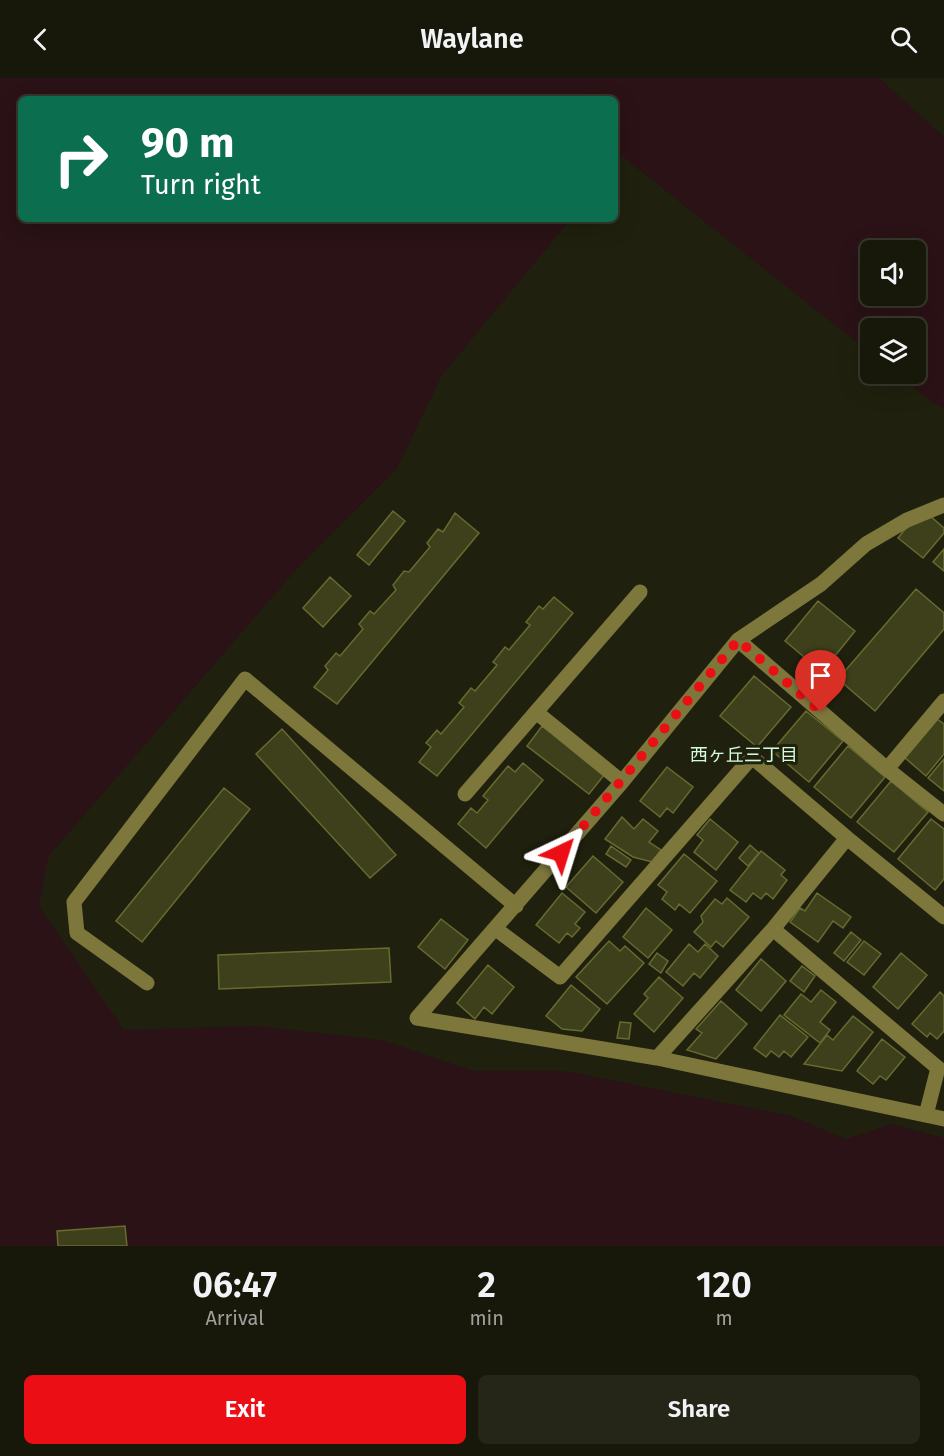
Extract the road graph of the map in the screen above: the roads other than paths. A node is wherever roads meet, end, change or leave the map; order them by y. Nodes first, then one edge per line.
1 (944, 505) edge
2 (640, 592) dead end
3 (738, 640) junction
4 (941, 710) edge
5 (536, 712) junction
6 (887, 769) junction
7 (622, 782) junction
8 (465, 794) dead end
9 (944, 814) edge
10 (847, 838) junction
11 (516, 906) junction
12 (944, 917) edge
13 (496, 929) junction
14 (773, 929) junction
15 (147, 982) dead end
16 (657, 1058) junction
17 (941, 1066) edge
18 (926, 1115) junction
19 (944, 1119) edge

1 - 3 street
2 - 5 street
3 - 6 street
3 - 7 street
4 - 6 street
5 - 7 street
5 - 8 street
6 - 9 street
7 - 11 street
10 - 12 street
10 - 13 street
10 - 14 street
11 - 13 street
11 - 15 street
13 - 16 street
14 - 16 street
14 - 17 street
16 - 18 street
17 - 18 street
18 - 19 street

